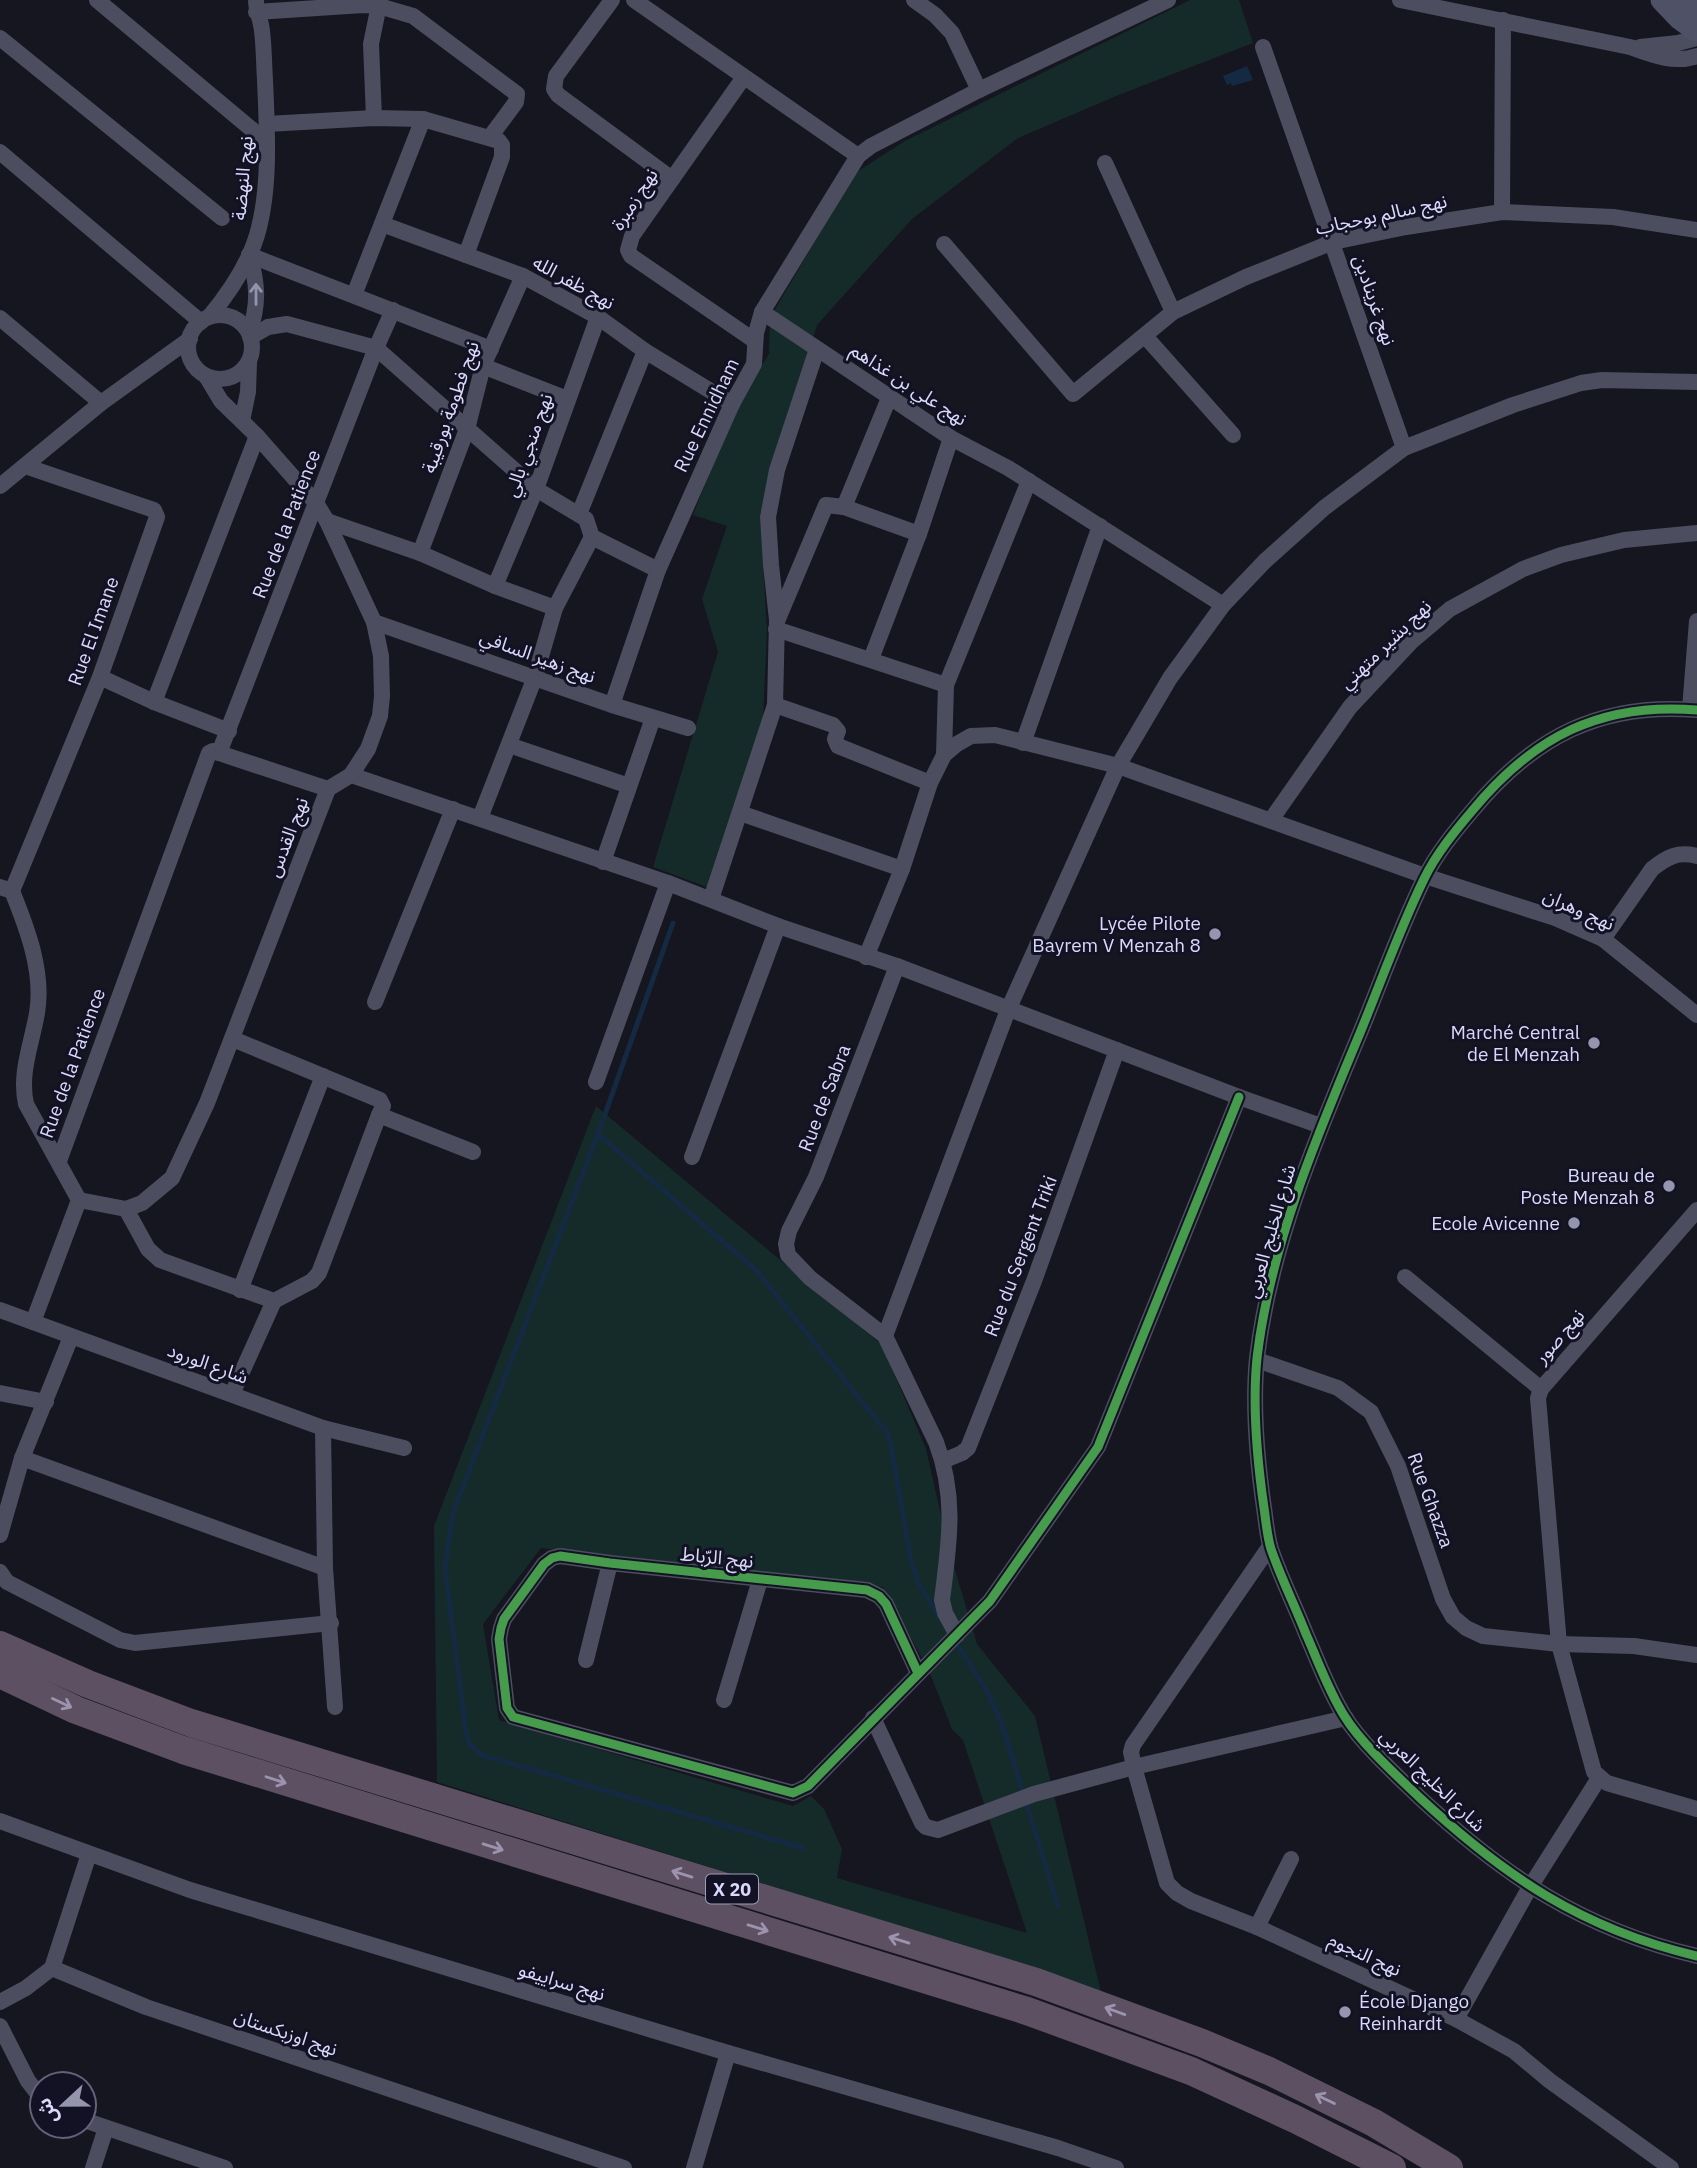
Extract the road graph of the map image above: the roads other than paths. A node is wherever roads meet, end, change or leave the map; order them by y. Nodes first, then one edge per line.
1 (97, 0) edge
2 (612, 0) edge
3 (634, 0) edge
4 (914, 0) edge
5 (1168, 0) edge
6 (1661, 0) edge
7 (1679, 0) edge
8 (1408, 1) edge
9 (379, 3) edge
10 (262, 6) edge
11 (1697, 13) edge
12 (1503, 20) junction
13 (1697, 32) edge
14 (0, 38) edge
15 (1697, 38) edge
16 (1263, 47) dead end
17 (1630, 47) junction
18 (1697, 56) edge
19 (744, 77) junction
20 (979, 90) junction
21 (374, 118) junction
22 (423, 119) junction
23 (267, 124) junction
24 (490, 137) junction
25 (267, 142) junction
26 (0, 152) edge
27 (858, 156) junction
28 (1105, 163) dead end
29 (671, 179) junction
30 (1502, 212) junction
31 (222, 218) dead end
32 (382, 224) junction
33 (1697, 230) edge
34 (1333, 242) junction
35 (944, 244) dead end
36 (249, 255) junction
37 (466, 255) junction
38 (523, 276) junction
39 (354, 295) junction
40 (393, 310) junction
41 (762, 312) junction
42 (1173, 312) junction
43 (598, 317) junction
44 (0, 318) edge
45 (205, 320) junction
46 (250, 335) junction
47 (1145, 336) junction
48 (190, 339) junction
49 (755, 341) junction
50 (376, 348) junction
51 (491, 349) junction
52 (817, 349) junction
53 (645, 351) junction
54 (249, 362) junction
55 (484, 366) junction
56 (206, 376) junction
57 (1697, 382) edge
58 (889, 398) junction
59 (567, 399) junction
60 (101, 403) junction
61 (732, 404) junction
62 (242, 421) junction
63 (467, 429) junction
64 (1233, 435) dead end
65 (257, 436) junction
66 (951, 438) junction
67 (1404, 448) junction
68 (25, 466) junction
69 (1029, 481) junction
70 (0, 486) edge
71 (536, 489) junction
72 (316, 503) junction
73 (844, 507) junction
74 (579, 514) junction
75 (327, 521) junction
76 (1100, 526) junction
77 (1697, 533) edge
78 (919, 534) junction
79 (592, 537) junction
80 (420, 553) junction
81 (658, 570) junction
82 (495, 586) junction
83 (1223, 605) junction
84 (555, 608) junction
85 (1697, 621) edge
86 (374, 622) junction
87 (777, 624) junction
88 (871, 659) junction
89 (100, 677) junction
90 (535, 677) junction
91 (946, 685) junction
92 (154, 702) junction
93 (612, 705) junction
94 (775, 705) junction
95 (1693, 710) edge
96 (653, 718) junction
97 (688, 728) dead end
98 (229, 731) junction
99 (1023, 743) junction
100 (509, 746) junction
101 (219, 753) junction
102 (944, 755) junction
103 (1118, 766) junction
104 (351, 775) junction
105 (930, 783) junction
106 (629, 786) junction
107 (328, 789) junction
108 (453, 809) junction
109 (740, 813) junction
110 (480, 818) junction
111 (1271, 820) junction
112 (1697, 856) edge
113 (603, 862) junction
114 (902, 869) junction
115 (1425, 876) junction
116 (668, 883) junction
117 (6, 889) edge
118 (711, 899) junction
119 (778, 926) junction
120 (1603, 939) junction
121 (866, 957) junction
122 (897, 967) junction
123 (375, 1002) dead end
124 (1008, 1010) junction
125 (1697, 1015) edge
126 (233, 1039) junction
127 (1117, 1050) junction
128 (323, 1076) junction
129 (596, 1082) dead end
130 (1239, 1097) junction
131 (379, 1115) junction
132 (1321, 1126) junction
133 (473, 1152) dead end
134 (692, 1157) dead end
135 (59, 1161) junction
136 (79, 1200) junction
137 (126, 1209) junction
138 (1697, 1210) edge
139 (1405, 1277) dead end
140 (240, 1290) junction
141 (274, 1301) junction
142 (0, 1310) edge
143 (33, 1322) junction
144 (885, 1336) junction
145 (71, 1337) junction
146 (1257, 1360) junction
147 (1541, 1389) junction
148 (0, 1393) edge
149 (232, 1394) junction
150 (46, 1402) junction
151 (323, 1427) junction
152 (404, 1448) dead end
153 (22, 1458) junction
154 (943, 1461) junction
155 (0, 1535) edge
156 (1270, 1546) junction
157 (610, 1563) junction
158 (325, 1568) junction
159 (0, 1572) edge
160 (760, 1580) junction
161 (331, 1623) junction
162 (957, 1635) junction
163 (1559, 1644) junction
164 (0, 1645) edge
165 (1697, 1655) edge
166 (586, 1660) dead end
167 (919, 1673) junction
168 (0, 1674) edge
169 (724, 1700) dead end
170 (335, 1707) dead end
171 (873, 1718) junction
172 (1346, 1718) junction
173 (1133, 1767) junction
174 (1599, 1778) junction
175 (1697, 1809) edge
176 (0, 1821) edge
177 (89, 1854) junction
178 (1291, 1859) dead end
179 (1530, 1887) junction
180 (1257, 1927) junction
181 (1697, 1956) edge
182 (52, 1968) junction
183 (0, 2002) edge
184 (1455, 2019) junction
185 (0, 2026) edge
186 (729, 2053) junction
187 (28, 2081) edge
188 (1374, 2123) junction
189 (98, 2125) edge
190 (106, 2128) junction
191 (1374, 2160) edge
192 (93, 2168) edge
193 (225, 2168) edge
194 (624, 2168) edge
195 (694, 2168) edge
196 (1116, 2168) edge
197 (1392, 2168) edge
198 (1449, 2168) edge
199 (1467, 2168) edge
200 (1671, 2168) edge

1 - 25 street
2 - 29 street
3 - 19 street
4 - 20 street
5 - 20 street
6 - 13 main road
7 - 11 main road
8 - 12 street
9 - 10 street
9 - 21 street
9 - 24 street
10 - 23 street, نهج النهضة
12 - 17 street
12 - 30 street
14 - 31 street
15 - 17 street
16 - 34 street, نهج غرينادين
17 - 18 street
19 - 27 street
19 - 29 street, نهج زمبرة
20 - 27 street
21 - 22 street
21 - 23 street
22 - 24 street
22 - 32 street
23 - 25 street, نهج النهضة
24 - 37 street
25 - 36 street, نهج النهضة
26 - 45 street
27 - 41 street, Rue Ennidham
28 - 42 street
29 - 49 street, نهج زمبرة
30 - 33 street, نهج سالم بوحجاب
30 - 34 street, نهج سالم بوحجاب
32 - 37 street, نهج ظفر الله
32 - 39 street
34 - 42 street, نهج سالم بوحجاب
34 - 67 street, نهج غرينادين
35 - 47 street, نهج سالم بوحجاب
36 - 39 street
36 - 45 street, نهج النهضة
46 -> 36 street
37 - 38 street, نهج ظفر الله
38 - 43 street, نهج ظفر الله
38 - 51 street, نهج فطومة بورقيبة
39 - 40 street
40 - 50 street, Rue de la Patience
40 - 51 street
41 - 49 street, Rue Ennidham
41 - 52 street, نهج علي بن غذاهم
42 - 47 street, نهج سالم بوحجاب
43 - 53 street, نهج ظفر الله
43 - 59 street, نهج منجي بالي
44 - 60 street
45 - 46 street
45 - 48 street
46 - 50 street
46 - 54 street
47 - 64 street
48 - 56 street
48 - 60 street
49 - 61 street, Rue Ennidham
50 - 63 street
50 - 72 street, Rue de la Patience
51 - 55 street, نهج فطومة بورقيبة
52 - 58 street, نهج علي بن غذاهم
52 - 87 street
53 - 61 street, نهج ظفر الله
53 - 74 street
54 - 56 street
54 - 62 street
55 - 59 street
55 - 63 street, نهج فطومة بورقيبة
56 - 62 street, نهج القدس
57 - 67 street
58 - 66 street, نهج علي بن غذاهم
58 - 73 street
59 - 71 street, نهج منجي بالي
60 - 68 street
61 - 81 street, Rue Ennidham
62 - 65 street, نهج القدس
63 - 71 street
63 - 80 street, نهج فطومة بورقيبة
65 - 72 street, نهج القدس
65 - 92 street
66 - 69 street, نهج علي بن غذاهم
66 - 78 street
67 - 83 street
68 - 70 street
68 - 89 street, Rue El Imane
69 - 76 street, نهج علي بن غذاهم
69 - 91 street
71 - 74 street
71 - 82 street, نهج منجي بالي
72 - 75 street, نهج القدس
72 - 98 street, Rue de la Patience
73 - 78 street
73 - 87 street
74 - 79 street
75 - 80 street
75 - 86 street, نهج القدس
76 - 83 street, نهج علي بن غذاهم
76 - 99 street
77 - 111 street, نهج بشير متهني
78 - 88 street
79 - 81 street
79 - 84 street
80 - 82 street
81 - 93 street, Rue Ennidham
82 - 84 street
83 - 103 street
84 - 90 street
85 - 95 street
86 - 90 street, نهج زهير السافي
86 - 104 street, نهج القدس
87 - 88 street
87 - 94 street
88 - 91 street
89 - 92 street
89 - 117 street, Rue El Imane
90 - 93 street, نهج زهير السافي
90 - 100 street
91 - 102 street
92 - 98 street
93 - 96 street, نهج زهير السافي
94 - 105 street
94 - 109 street
95 - 115 street, شارع الخليج العربي
96 - 97 street, نهج زهير السافي
96 - 106 street
98 - 101 street, Rue de la Patience
99 - 102 street, نهج وهران
99 - 103 street, نهج وهران
100 - 106 street
100 - 110 street
101 - 107 street
101 - 135 street, Rue de la Patience
102 - 105 street
103 - 111 street, نهج وهران
103 - 124 street
104 - 107 street, نهج القدس
104 - 108 street
105 - 114 street
106 - 113 street
107 - 126 street, نهج القدس
108 - 110 street
108 - 123 street
109 - 114 street
109 - 118 street
110 - 113 street
111 - 115 street, نهج وهران
112 - 120 street
113 - 116 street
114 - 121 street
115 - 120 street, نهج وهران
115 - 132 street, شارع الخليج العربي
116 - 118 street
116 - 129 street
117 - 135 street
118 - 119 street
119 - 121 street
119 - 134 street
120 - 125 street, نهج وهران
121 - 122 street
122 - 124 street
122 - 144 street, Rue de Sabra
124 - 127 street
124 - 144 street
126 - 128 street
126 - 137 street, نهج القدس
127 - 130 street
127 - 154 street, Rue du Sergent Triki
128 - 131 street
128 - 140 street
130 - 132 street
130 - 162 street
131 - 133 street
131 - 141 street
132 - 146 street, شارع الخليج العربي
135 - 136 street
136 - 137 street
136 - 143 street
137 - 140 street
138 - 147 street, نهج صور
139 - 147 street, نهج صور
140 - 141 street
141 - 149 street
142 - 143 street, شارع الورود
143 - 145 street, شارع الورود
144 - 154 street
145 - 149 street, شارع الورود
145 - 150 street
146 - 156 street, شارع الخليج العربي
146 - 163 street, Rue Ghazza
147 - 163 street
148 - 150 street
149 - 151 street, شارع الورود
150 - 153 street
151 - 152 street, شارع الورود
151 - 158 street
153 - 155 street
153 - 158 street
154 - 162 street
156 - 172 street, شارع الخليج العربي
156 - 173 street
157 - 160 street, نهج الرّباط
157 - 166 street
157 - 171 street, نهج الرّباط
158 - 161 street
159 - 161 street
160 - 167 street, نهج الرّباط
160 - 169 street
161 - 170 street
162 - 167 street
163 - 165 street, Rue Ghazza
163 - 174 street
188 -> 164 highway, X 20
167 - 171 street
168 -> 191 highway, X 20
171 - 173 street
172 - 173 street
172 - 179 street, شارع الخليج العربي
173 - 180 street, نهج النجوم
174 - 175 street
174 - 179 street
176 - 177 street, نهج سراييفو
177 - 182 street
177 - 186 street, نهج سراييفو
178 - 180 street
179 - 181 street, شارع الخليج العربي
179 - 184 street
180 - 184 street, نهج النجوم
182 - 183 street
182 - 194 street, نهج اوزبكستان
184 - 200 street, نهج النجوم
185 - 187 street
186 - 195 street
186 - 196 street, نهج سراييفو
188 - 198 highway, X 20
188 - 199 highway
189 - 190 street
190 - 192 street
190 - 193 street
191 - 197 highway, X 20

